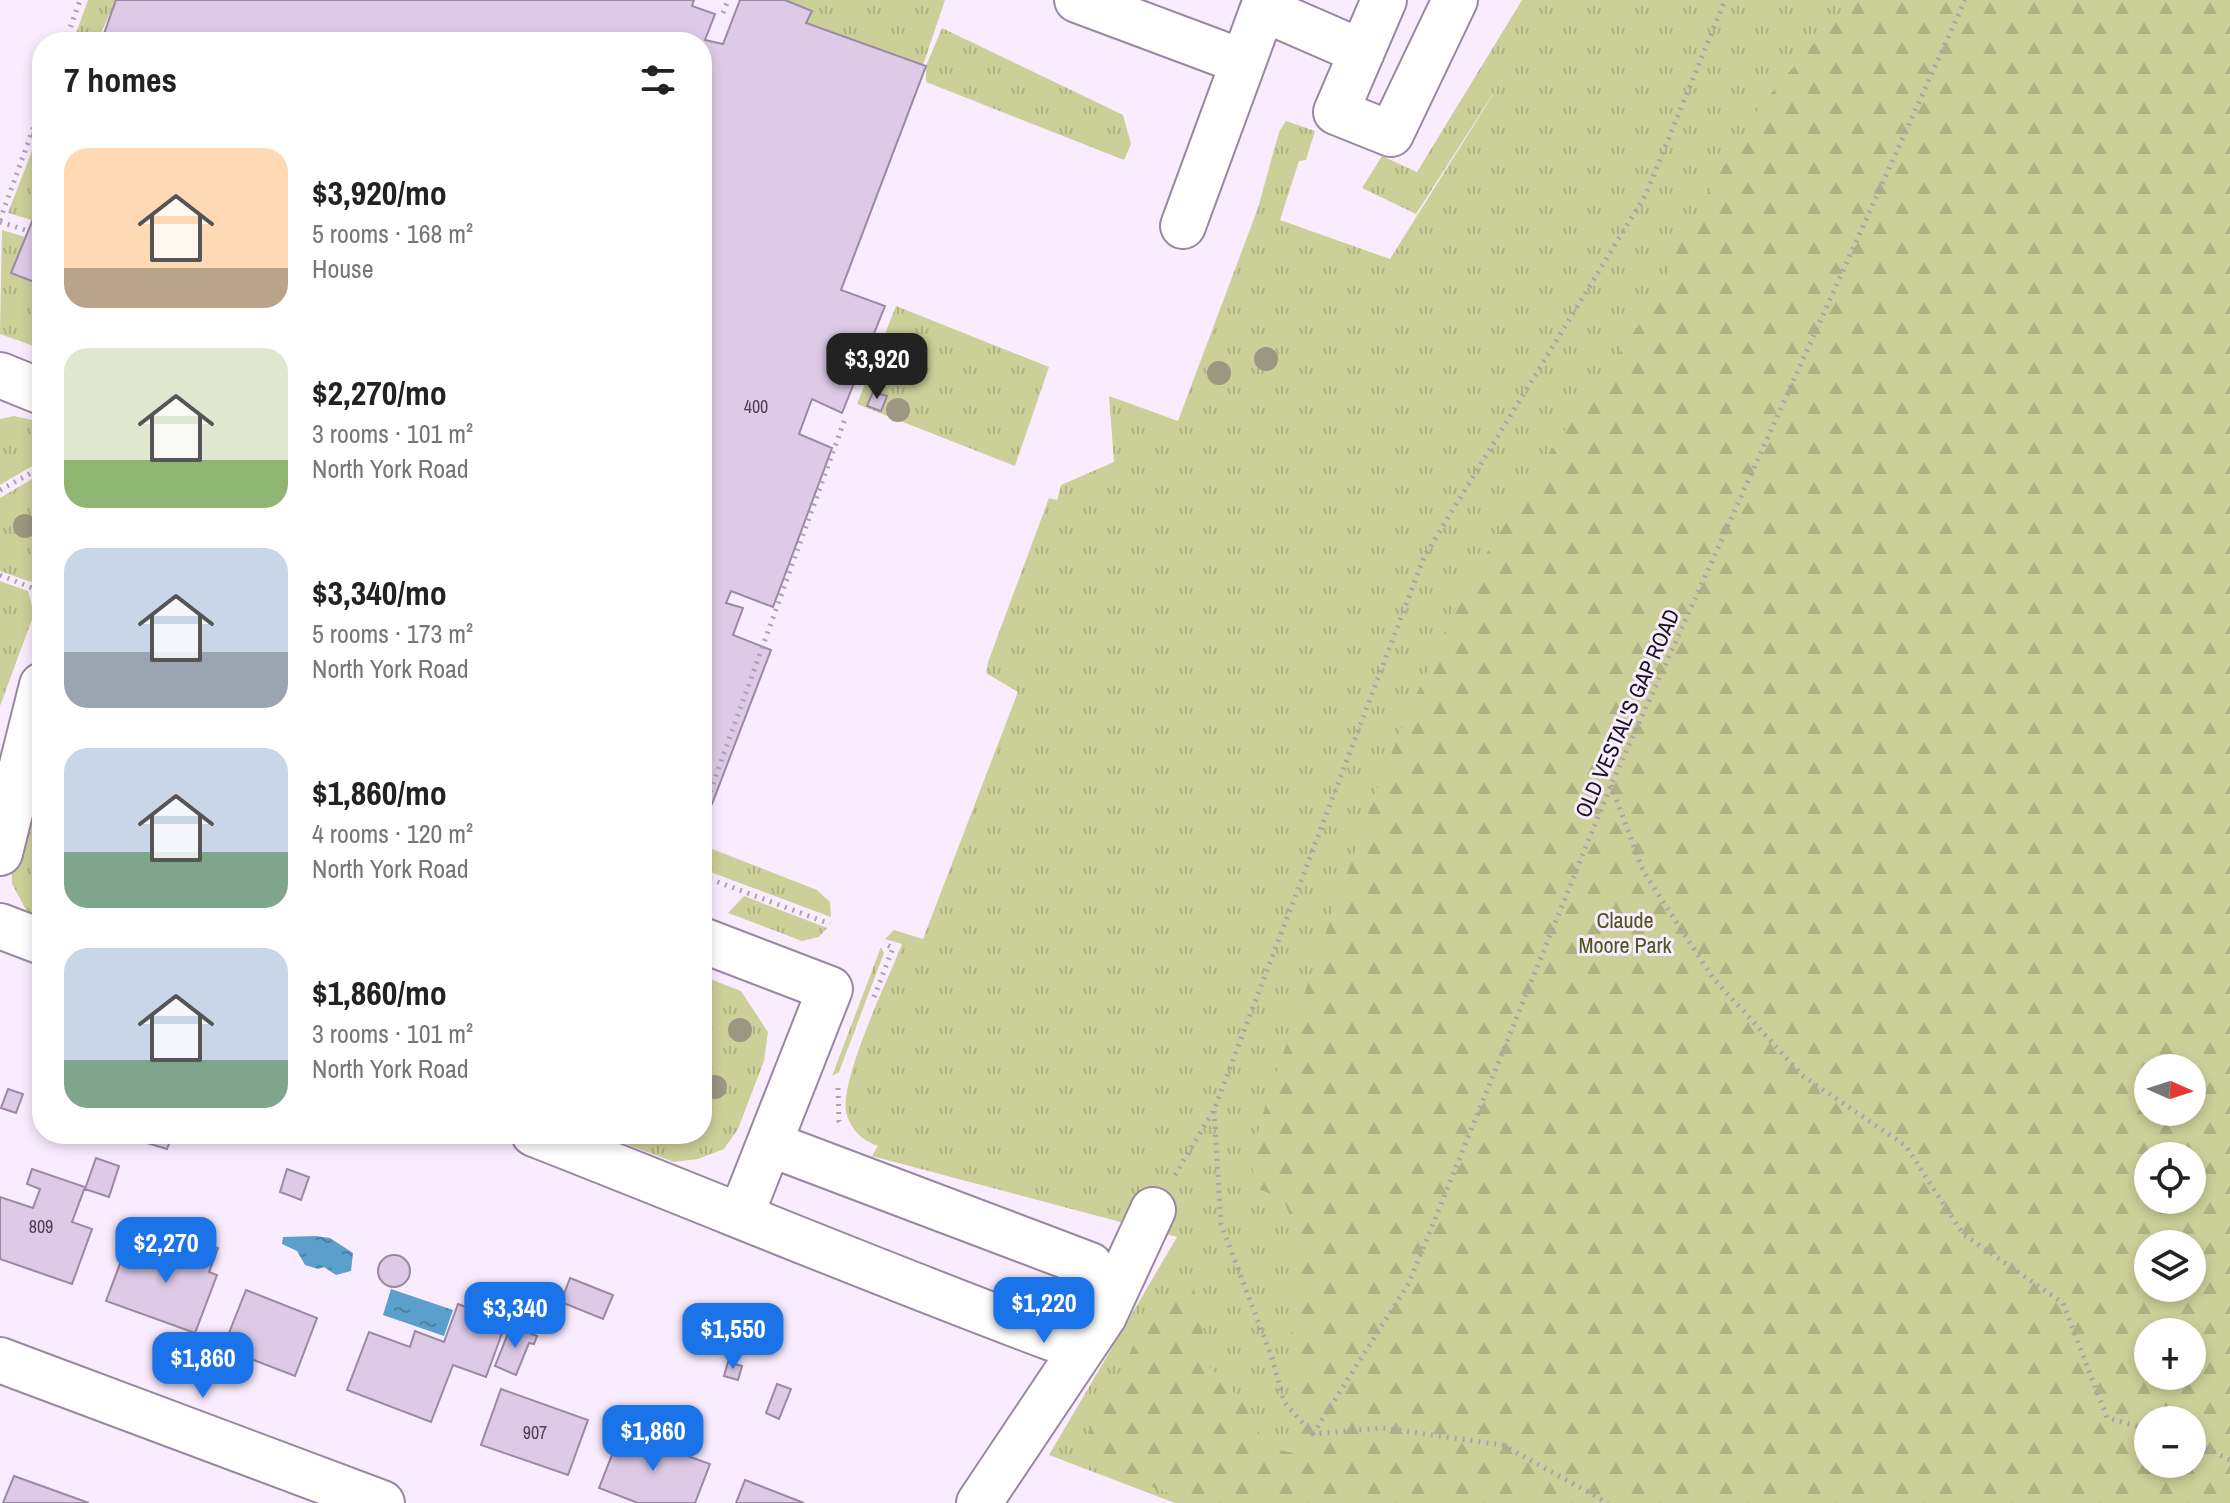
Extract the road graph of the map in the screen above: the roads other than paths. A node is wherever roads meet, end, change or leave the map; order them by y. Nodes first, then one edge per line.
1 (1077, 0) edge
2 (1384, 0) edge
3 (1455, 0) edge
4 (1265, 4) edge
5 (1362, 52) junction
6 (1243, 62) junction
7 (1183, 226) dead end
8 (0, 375) edge
9 (32, 388) edge
10 (32, 727) edge
11 (0, 853) edge
12 (0, 926) edge
13 (32, 938) edge
14 (712, 944) edge
15 (560, 1144) edge
16 (770, 1144) junction
17 (1153, 1210) road end
18 (741, 1215) junction
19 (1104, 1316) junction
20 (0, 1360) edge
21 (382, 1503) edge
22 (979, 1503) edge

1 - 6 street
2 - 5 street
3 - 5 street
4 - 5 street
4 - 6 street
6 - 7 street
8 - 9 street
10 - 11 street
12 - 13 street
14 - 16 street
15 - 18 street
16 - 18 street
16 - 19 street
17 - 19 street
18 - 19 street
19 - 22 street
20 - 21 street

